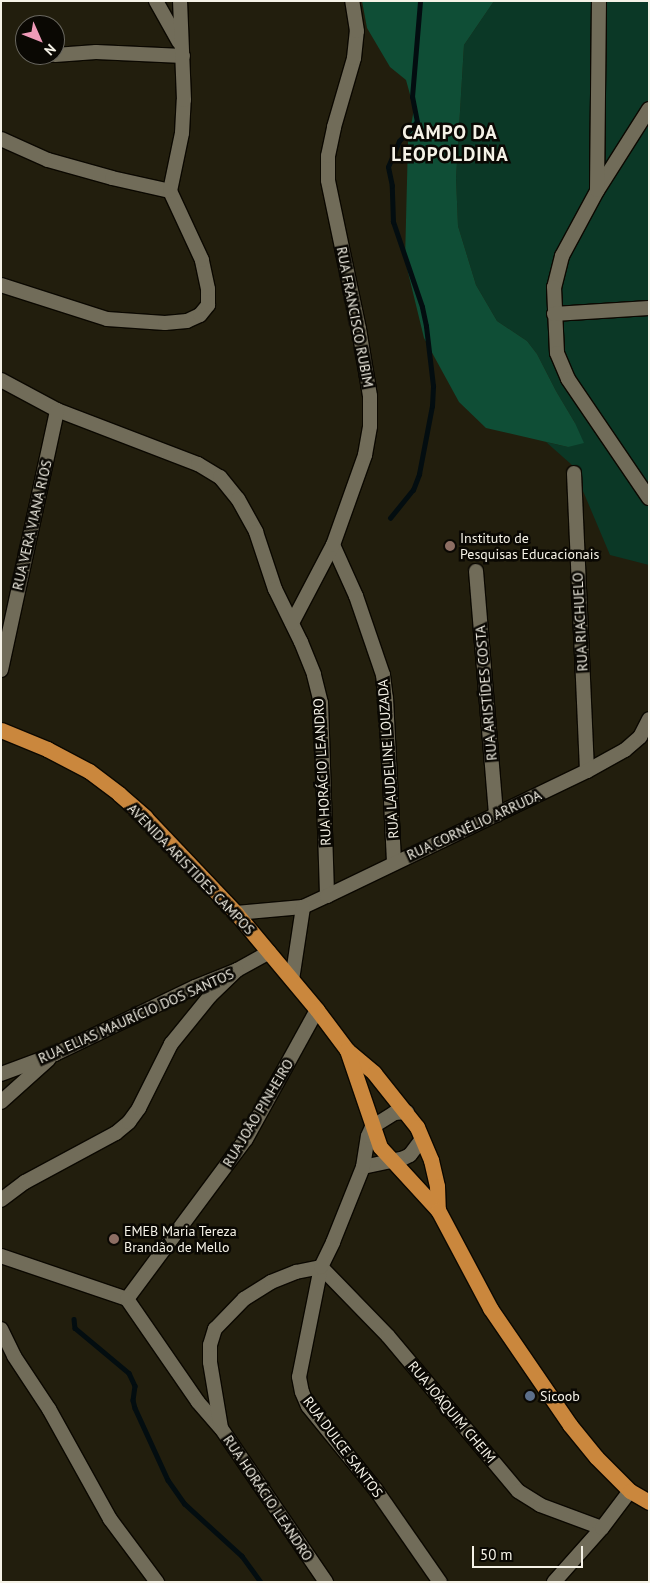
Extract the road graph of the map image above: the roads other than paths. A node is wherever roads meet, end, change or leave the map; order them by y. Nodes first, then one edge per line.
1 (156, 1) edge
2 (180, 1) edge
3 (352, 1) edge
4 (599, 1) edge
5 (181, 49) junction
6 (65, 54) edge
7 (649, 109) edge
8 (1, 140) edge
9 (170, 191) junction
10 (598, 191) junction
11 (1, 285) edge
12 (649, 308) edge
13 (554, 314) junction
14 (1, 380) edge
15 (57, 410) junction
16 (574, 473) dead end
17 (649, 498) edge
18 (333, 545) junction
19 (476, 571) dead end
20 (292, 623) junction
21 (1, 670) edge
22 (649, 720) edge
23 (1, 730) edge
24 (587, 771) junction
25 (496, 815) junction
26 (394, 863) junction
27 (328, 896) junction
28 (303, 907) junction
29 (236, 913) junction
30 (269, 952) junction
31 (238, 970) junction
32 (292, 980) junction
33 (317, 1010) junction
34 (347, 1050) junction
35 (55, 1054) junction
36 (1, 1074) edge
37 (1, 1102) edge
38 (406, 1112) junction
39 (372, 1127) junction
40 (422, 1139) junction
41 (393, 1163) junction
42 (364, 1167) junction
43 (1, 1200) edge
44 (438, 1210) junction
45 (1, 1256) edge
46 (321, 1267) junction
47 (126, 1299) junction
48 (1, 1329) edge
49 (221, 1428) junction
50 (630, 1491) junction
51 (649, 1502) edge
52 (602, 1528) junction
53 (157, 1582) edge
54 (326, 1582) edge
55 (440, 1582) edge
56 (554, 1582) edge

1 - 5 street
2 - 5 street
3 - 18 street, RUA FRANCISCO RUBIM
4 - 10 street
5 - 6 street
5 - 9 street
7 - 10 street
8 - 9 street
9 - 11 street
10 - 13 street
12 - 13 street
13 - 17 street
14 - 15 street, RUA HORÁCIO LEANDRO
15 - 20 street, RUA HORÁCIO LEANDRO
15 - 21 street, RUA VERA VIANA RIOS
16 - 24 street, RUA RIACHUELO
18 - 20 street, RUA FRANCISCO RUBIM
18 - 26 street, RUA LAUDELINE LOUZADA
19 - 25 street, RUA ARISTÍDES COSTA
20 - 27 street, RUA HORÁCIO LEANDRO
22 - 24 street, RUA CORNÉLIO ARRUDA
23 - 29 highway, AVENIDA ARISTIDES CAMPOS
24 - 25 street, RUA CORNÉLIO ARRUDA
25 - 26 street, RUA CORNÉLIO ARRUDA
26 - 27 street, RUA CORNÉLIO ARRUDA
27 - 28 street, RUA CORNÉLIO ARRUDA
28 - 29 street, RUA CORNÉLIO ARRUDA
28 - 32 street
29 - 30 highway, AVENIDA ARISTIDES CAMPOS
30 - 31 street, RUA ELIAS MAURÍCIO DOS SANTOS
30 - 32 highway, AVENIDA ARISTIDES CAMPOS
31 - 35 street, RUA ELIAS MAURÍCIO DOS SANTOS
31 - 43 street
32 - 33 highway, AVENIDA ARISTIDES CAMPOS
33 - 34 highway, AVENIDA ARISTIDES CAMPOS
33 - 47 street, RUA JOÃO PINHEIRO
34 - 38 highway, AVENIDA ARISTIDES CAMPOS
34 - 39 highway, AVENIDA ARISTIDES CAMPOS
35 - 36 street, RUA ELIAS MAURÍCIO DOS SANTOS
35 - 37 street
38 - 39 street
38 - 40 highway, AVENIDA ARISTIDES CAMPOS
39 - 41 highway, AVENIDA ARISTIDES CAMPOS
39 - 42 street
40 - 41 street
40 - 44 highway, AVENIDA ARISTIDES CAMPOS
41 - 42 street
41 - 44 highway, AVENIDA ARISTIDES CAMPOS
42 - 46 street
44 - 50 highway, AVENIDA ARISTIDES CAMPOS
45 - 47 street
46 - 49 street, RUA HORÁCIO LEANDRO
46 - 52 street, RUA JOAQUIM CHEIM
46 - 55 street, RUA DULCE SANTOS
47 - 49 street
48 - 53 street
49 - 54 street, RUA HORÁCIO LEANDRO
50 - 51 highway, AVENIDA ARISTIDES CAMPOS
50 - 52 street
52 - 56 street

